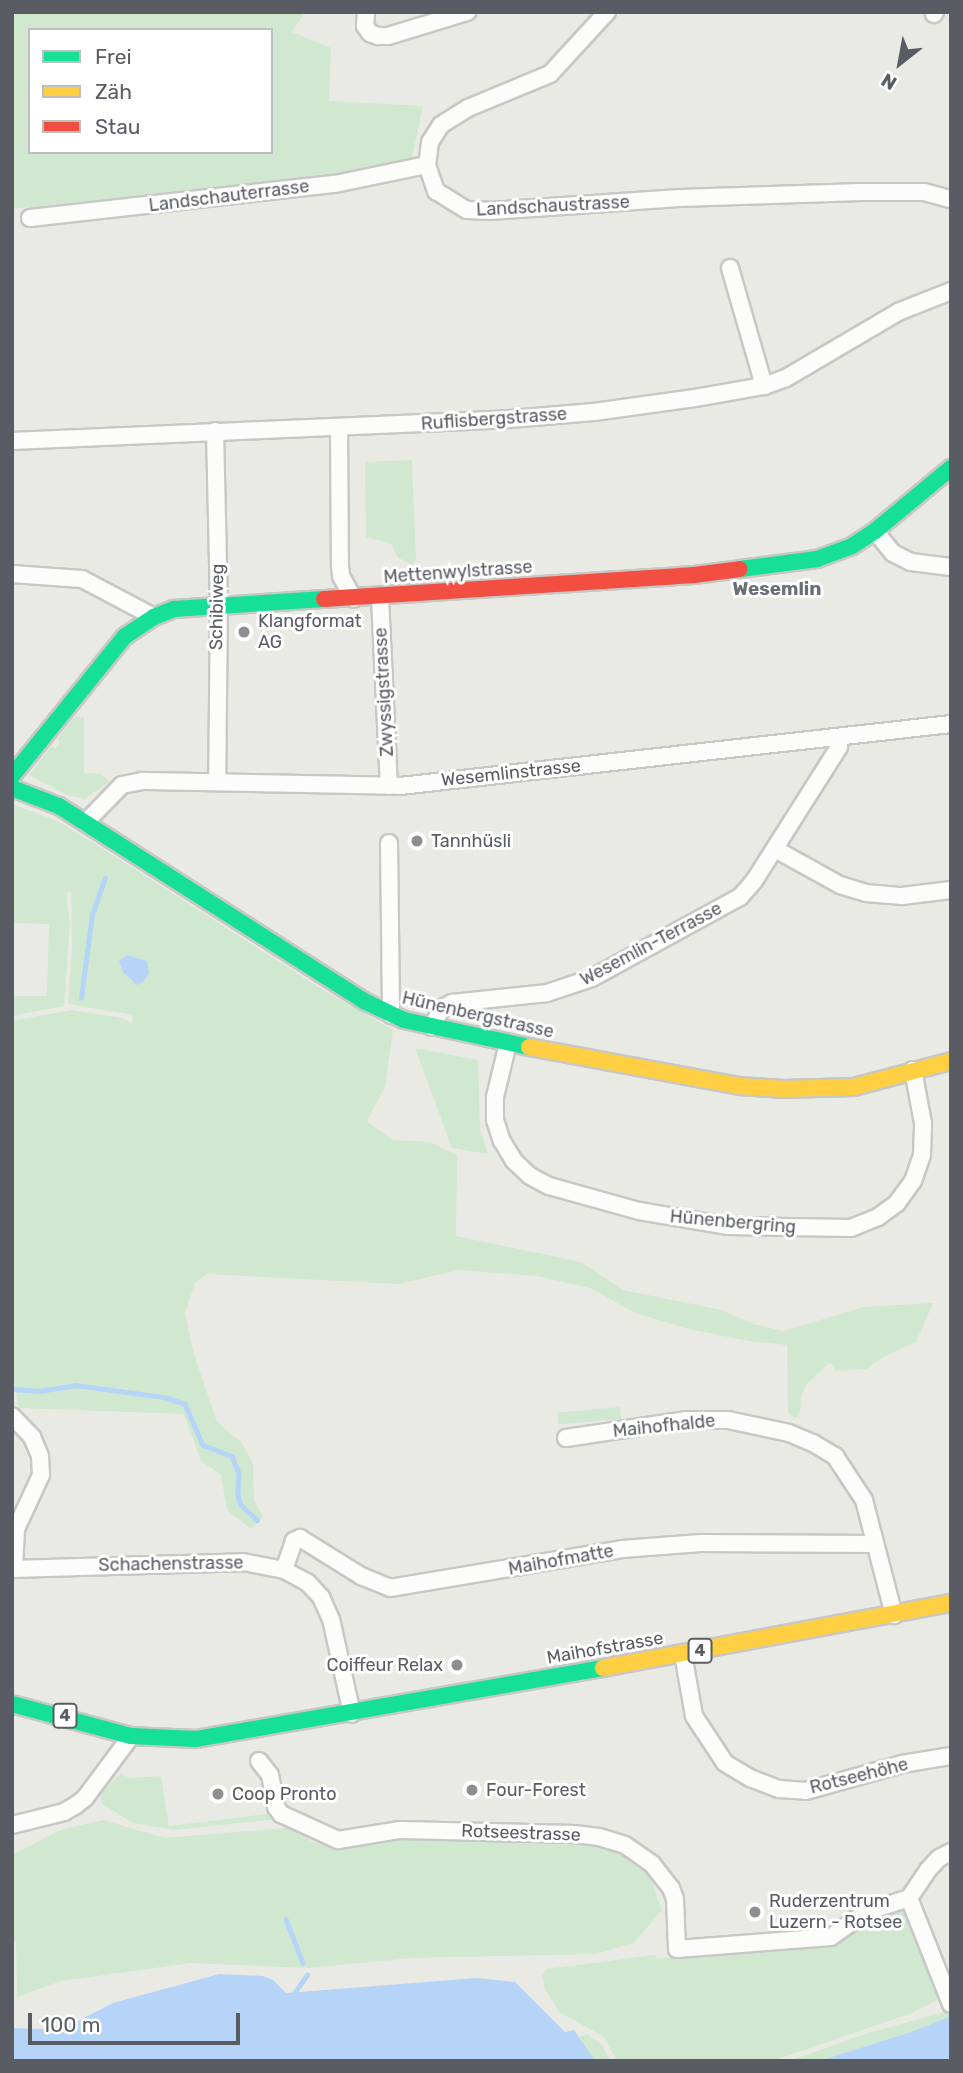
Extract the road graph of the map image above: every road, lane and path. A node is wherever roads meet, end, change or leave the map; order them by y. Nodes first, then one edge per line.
1 (366, 12) edge
2 (467, 12) edge
3 (607, 12) edge
4 (427, 165) junction
5 (951, 199) edge
6 (30, 218) dead end
7 (730, 268) dead end
8 (951, 291) edge
9 (764, 386) junction
10 (339, 428) junction
11 (215, 431) junction
12 (12, 441) edge
13 (951, 468) edge
14 (875, 531) junction
15 (951, 567) edge
16 (12, 574) edge
17 (380, 597) junction
18 (354, 599) junction
19 (219, 604) junction
20 (153, 617) junction
21 (951, 724) edge
22 (836, 737) junction
23 (12, 776) edge
24 (217, 782) junction
25 (389, 786) junction
26 (12, 788) edge
27 (85, 823) junction
28 (389, 843) dead end
29 (775, 849) junction
30 (951, 890) edge
31 (390, 1015) junction
32 (432, 1027) junction
33 (508, 1043) junction
34 (951, 1061) edge
35 (913, 1070) junction
36 (17, 1419) edge
37 (565, 1438) dead end
38 (874, 1544) junction
39 (13, 1569) edge
40 (284, 1570) junction
41 (951, 1603) edge
42 (894, 1615) junction
43 (683, 1654) junction
44 (12, 1704) edge
45 (352, 1714) junction
46 (131, 1736) junction
47 (951, 1756) edge
48 (258, 1761) dead end
49 (12, 1825) edge
50 (951, 1852) edge
51 (909, 1898) junction
52 (951, 2004) edge

1 - 2 street
3 - 4 street
4 - 5 street, Landschaustrasse
4 - 6 street, Landschauterrasse
7 - 9 street
8 - 9 street, Ruflisbergstrasse
9 - 10 street, Ruflisbergstrasse
10 - 11 street, Ruflisbergstrasse
10 - 18 street
11 - 12 street, Ruflisbergstrasse
11 - 19 street, Schibiweg
13 - 14 street, Mettenwylstrasse
14 - 15 street
14 - 17 street, Mettenwylstrasse
16 - 20 street
17 - 18 street, Mettenwylstrasse
17 - 25 street, Zwyssigstrasse
18 - 19 street, Mettenwylstrasse
19 - 20 street, Mettenwylstrasse
19 - 24 street, Schibiweg
20 - 23 street, Mettenwylstrasse
21 - 22 street, Wesemlinstrasse
22 - 25 street, Wesemlinstrasse
22 - 29 street, Wesemlin-Terrasse
24 - 25 street, Wesemlinstrasse
24 - 27 street, Wesemlinstrasse
26 - 27 street, Hünenbergstrasse
27 - 31 street, Hünenbergstrasse
28 - 31 street
29 - 30 street
29 - 32 street, Wesemlin-Terrasse
31 - 32 street, Hünenbergstrasse
32 - 33 street, Hünenbergstrasse
33 - 35 street, Hünenbergstrasse
33 - 35 street, Hünenbergring
34 - 35 street, Hünenbergstrasse
36 - 39 street, Schachenstrasse
37 - 38 street, Maihofhalde
38 - 40 street, Maihofmatte
38 - 42 street, Maihofhalde
39 - 40 street, Schachenstrasse
40 - 45 street, Schachenstrasse
41 - 42 street, Maihofstrasse / 4
42 - 43 street, Maihofstrasse / 4
43 - 45 street, Maihofstrasse / 4
43 - 47 street, Rotseehöhe
44 - 46 street, 4
45 - 46 street, Maihofstrasse / 4
46 - 49 street
48 - 51 street, Rotseestrasse
50 - 51 street
51 - 52 street

